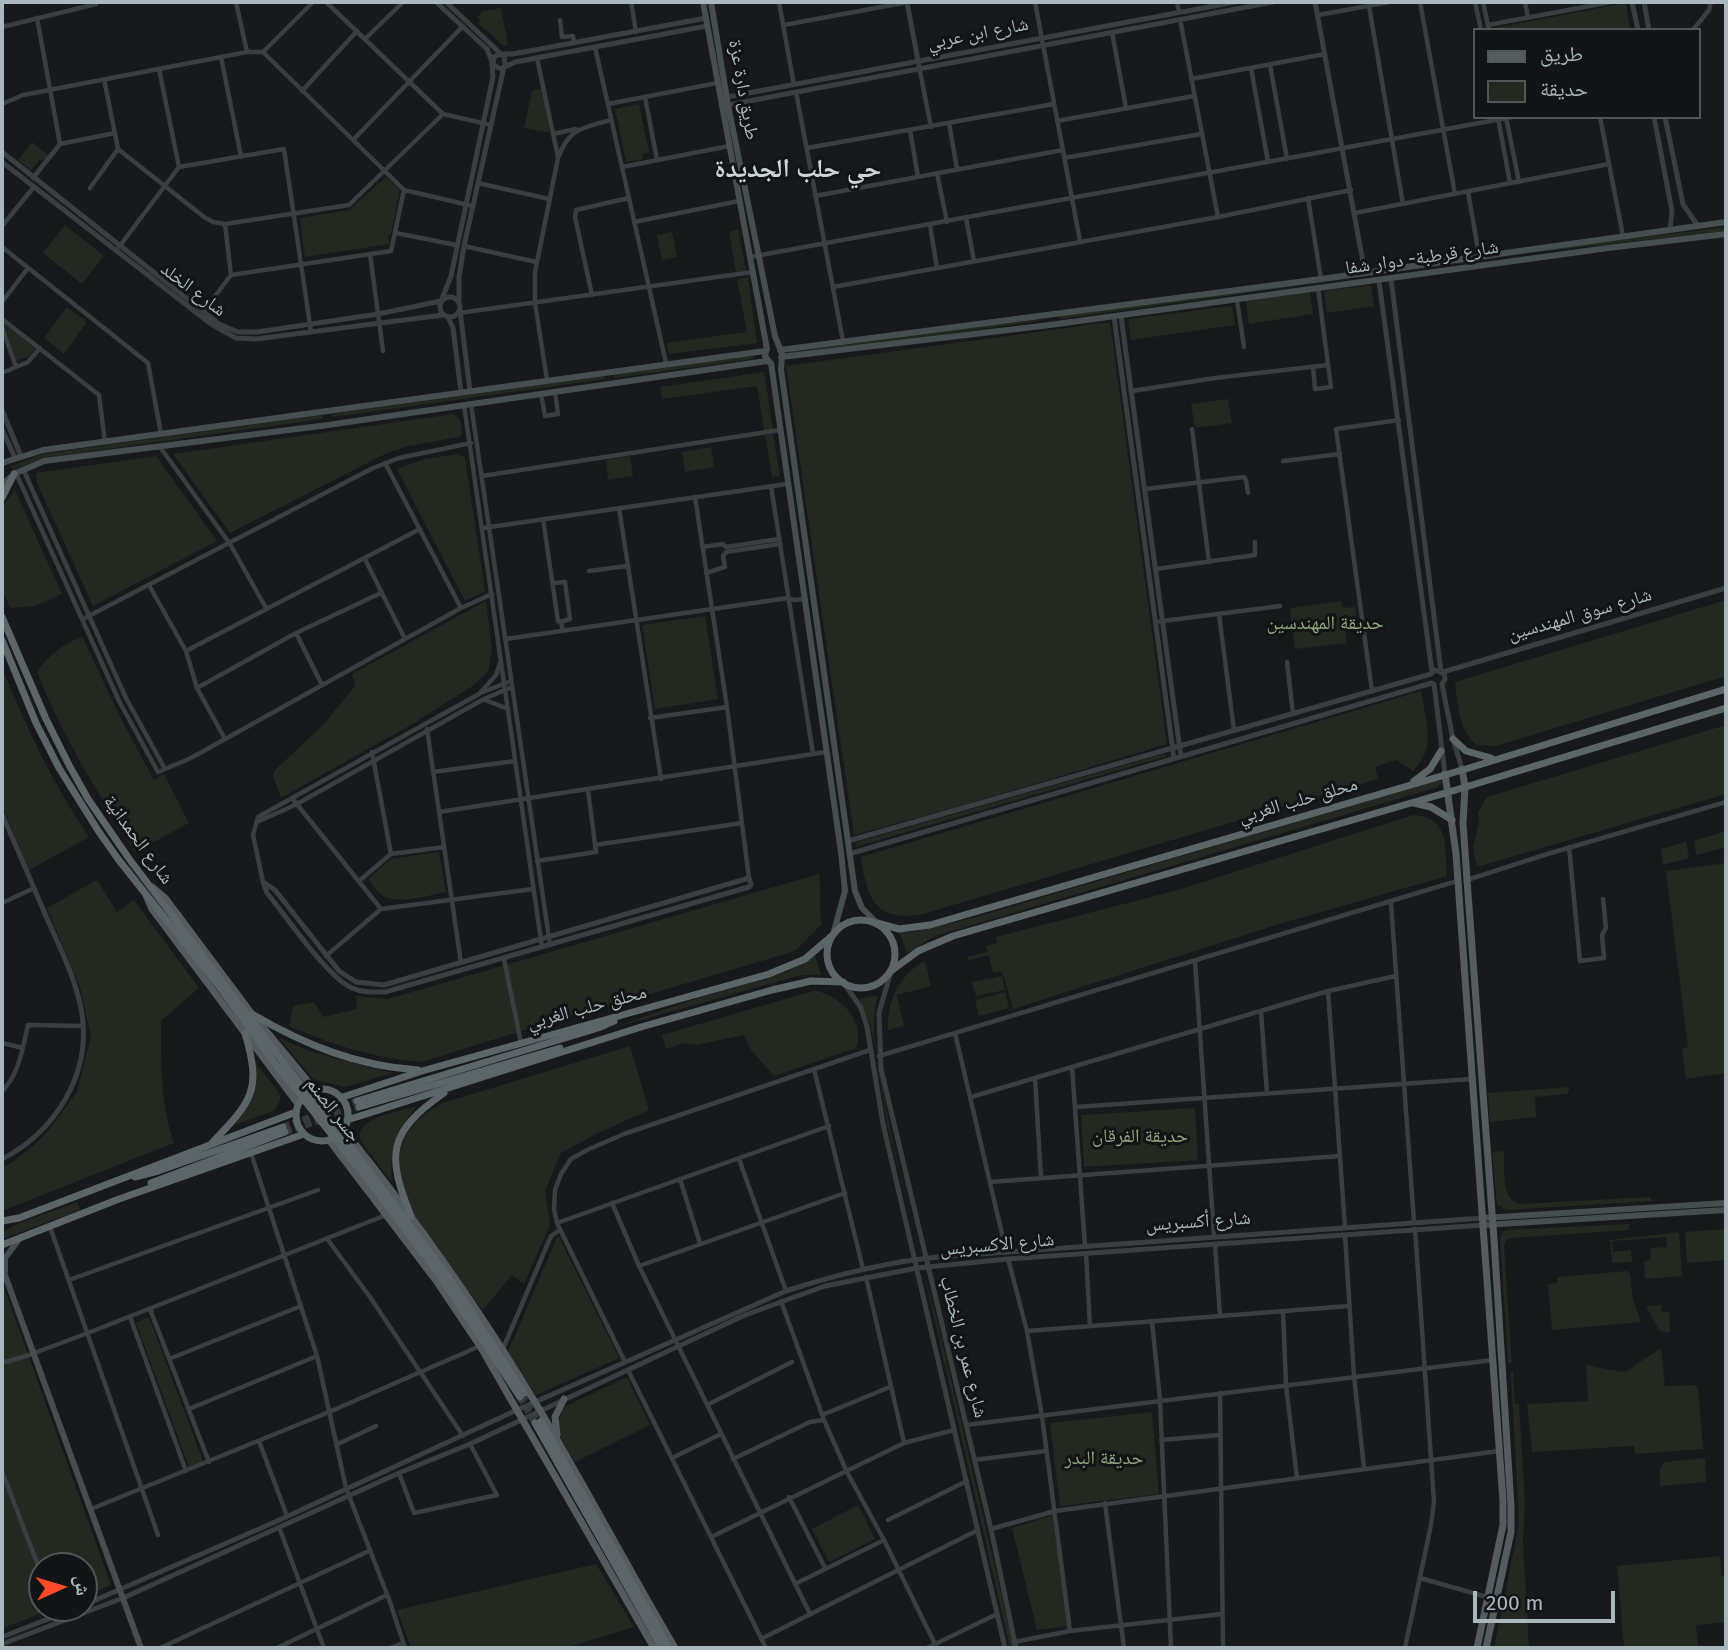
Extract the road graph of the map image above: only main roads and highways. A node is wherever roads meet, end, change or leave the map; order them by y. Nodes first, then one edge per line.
1 (707, 3) edge
2 (1726, 222) edge
3 (1726, 234) edge
4 (1606, 238) junction
5 (1608, 248) junction
6 (1503, 252) junction
7 (1505, 263) junction
8 (1271, 286) junction
9 (1273, 295) junction
10 (1048, 315) junction
11 (1050, 325) junction
12 (766, 350) junction
13 (780, 354) junction
14 (769, 362) junction
15 (609, 371) junction
16 (610, 382) junction
17 (326, 411) junction
18 (328, 425) junction
19 (96, 443) junction
20 (96, 454) junction
21 (2, 463) edge
22 (15, 474) junction
23 (2, 482) edge
24 (2, 498) edge
25 (2, 617) edge
26 (2, 640) edge
27 (1726, 689) edge
28 (1726, 708) edge
29 (1453, 739) road end
30 (1441, 751) road end
31 (1495, 758) junction
32 (1462, 769) junction
33 (1445, 774) junction
34 (1411, 784) junction
35 (1465, 787) junction
36 (1449, 792) junction
37 (1409, 802) junction
38 (1452, 820) junction
39 (148, 889) junction
40 (877, 923) junction
41 (833, 935) junction
42 (891, 971) junction
43 (843, 982) junction
44 (637, 1011) junction
45 (252, 1014) junction
46 (641, 1027) junction
47 (245, 1033) junction
48 (280, 1064) joint
49 (422, 1070) junction
50 (451, 1088) junction
51 (315, 1090) junction
52 (340, 1098) junction
53 (297, 1108) junction
54 (347, 1120) junction
55 (343, 1129) junction
56 (304, 1134) junction
57 (329, 1140) junction
58 (210, 1144) junction
59 (106, 1184) junction
60 (119, 1199) junction
61 (1726, 1203) edge
62 (1726, 1210) edge
63 (411, 1216) junction
64 (1493, 1221) junction
65 (1483, 1222) junction
66 (2, 1223) edge
67 (21, 1237) junction
68 (2, 1245) edge
69 (4, 1270) edge
70 (444, 1277) junction
71 (522, 1395) tunnel mouth
72 (564, 1399) road end
73 (1505, 1400) junction
74 (1496, 1401) junction
75 (560, 1446) junction
76 (141, 1648) edge
77 (654, 1648) edge
78 (662, 1648) edge
79 (672, 1648) edge
80 (1477, 1648) edge
81 (1486, 1648) edge

1 - 12 main road
1 - 13 main road, طريق دارة عزة
2 - 4 main road
3 - 5 main road, شارع قرطبة- دوار شفا
4 - 5 main road
4 - 6 main road
5 - 7 main road, شارع قرطبة- دوار شفا
6 - 7 main road
6 - 8 main road
7 - 9 main road, شارع قرطبة- دوار شفا
8 - 9 main road
8 - 10 main road
9 - 11 main road, شارع قرطبة- دوار شفا
10 - 11 main road
10 - 13 main road
11 - 13 main road, شارع قرطبة- دوار شفا
12 - 13 main road
12 - 14 main road
12 - 15 main road
13 - 14 main road
13 - 40 main road, طريق دارة عزة
14 - 16 main road
14 - 41 main road
15 - 16 main road
15 - 17 main road
16 - 18 main road
17 - 18 main road
17 - 19 main road
18 - 20 main road
19 - 20 main road
19 - 21 main road
20 - 22 main road
22 - 23 main road
22 - 24 highway
25 - 39 highway, شارع الحمدانية
26 - 39 highway, شارع الحمدانية
27 - 31 highway, محلق حلب الغربي
28 - 35 highway, محلق حلب الغربي
29 - 31 highway
30 - 34 highway
31 - 32 highway, محلق حلب الغربي
32 - 33 highway, محلق حلب الغربي
32 - 35 main road
33 - 34 highway, محلق حلب الغربي
33 - 36 main road
34 - 40 highway, محلق حلب الغربي
35 - 36 highway, محلق حلب الغربي
35 - 64 main road
36 - 37 highway, محلق حلب الغربي
36 - 38 main road
37 - 38 highway
37 - 42 highway, محلق حلب الغربي
38 - 65 main road
39 - 45 main road
39 - 47 main road
39 - 48 highway, شارع الحمدانية
40 - 41 highway
40 - 42 highway
41 - 43 highway
41 - 44 highway, محلق حلب الغربي
42 - 43 highway
43 - 46 highway, محلق حلب الغربي
44 - 46 highway
44 - 49 highway, محلق حلب الغربي
45 - 49 highway
45 - 51 main road
46 - 50 highway, محلق حلب الغربي
47 - 53 main road
47 - 58 highway
48 - 70 highway, جسر الصنم, bridge
49 - 52 highway, محلق حلب الغربي
50 - 54 highway, محلق حلب الغربي
50 - 63 highway
51 - 52 highway
51 - 53 highway
52 - 54 highway
53 - 56 highway
53 - 58 highway
54 - 55 highway
55 - 57 highway
55 - 63 main road
56 - 57 highway
56 - 60 highway
57 - 70 main road
58 - 59 highway
59 - 60 highway
59 - 66 highway
60 - 67 highway
61 - 64 main road
62 - 64 main road
63 - 70 main road
64 - 65 main road
64 - 73 main road
65 - 74 main road
67 - 68 highway
67 - 69 main road
69 - 76 main road
70 - 71 highway, جسر الصنم
70 - 75 main road
70 - 77 main road
72 - 75 main road
73 - 74 main road
73 - 81 main road
74 - 80 main road
75 - 79 main road
78 - 79 highway

